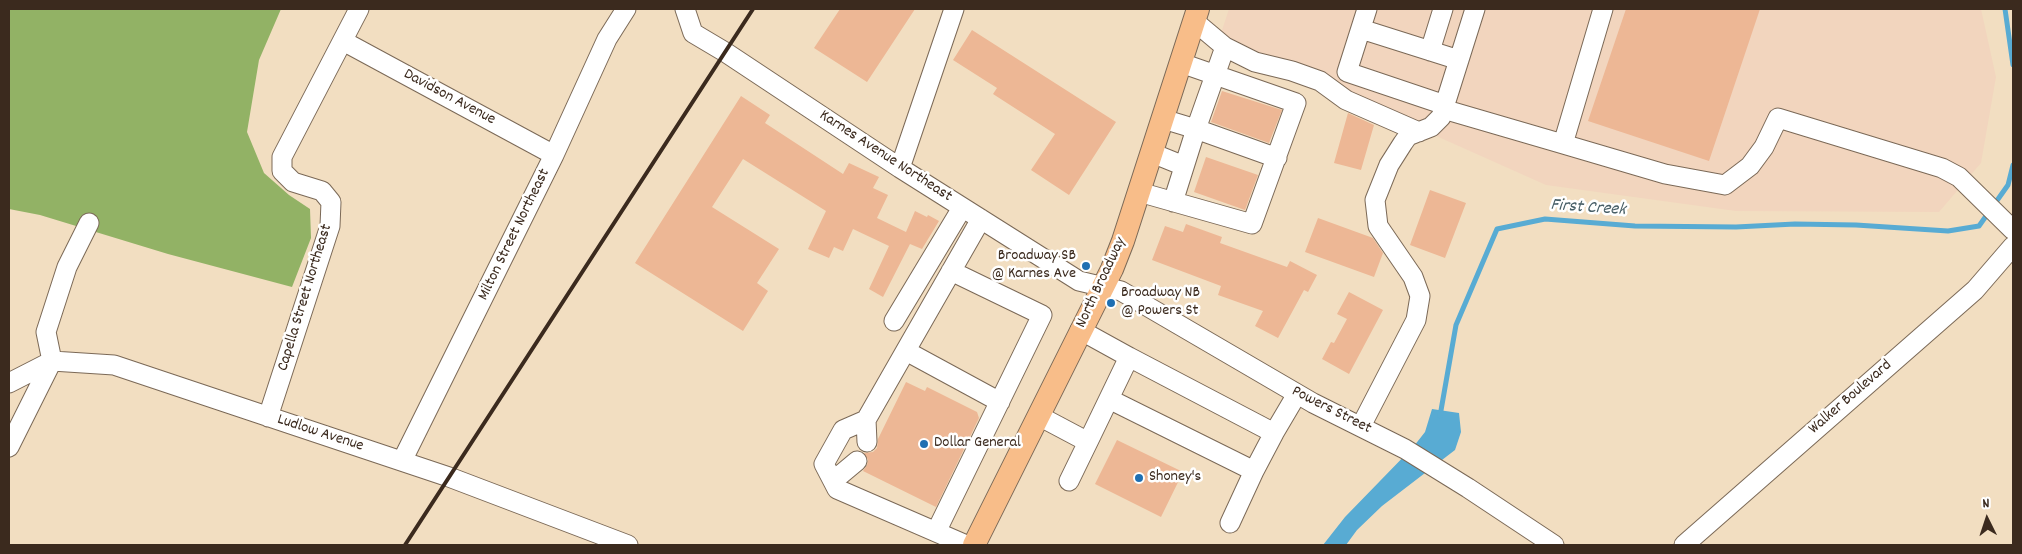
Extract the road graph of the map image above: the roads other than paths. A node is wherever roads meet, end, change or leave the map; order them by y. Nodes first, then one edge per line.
1 (359, 9) edge
2 (626, 9) edge
3 (685, 9) edge
4 (954, 9) edge
5 (1367, 9) edge
6 (1443, 9) edge
7 (1475, 9) edge
8 (1599, 10) edge
9 (1196, 15) edge
10 (1361, 29) junction
11 (343, 41) junction
12 (1225, 47) junction
13 (1430, 51) junction
14 (1459, 60) junction
15 (1181, 63) junction
16 (1214, 74) junction
17 (1444, 107) junction
18 (1163, 119) junction
19 (1196, 129) junction
20 (1419, 132) junction
21 (1563, 144) junction
22 (1152, 153) junction
23 (554, 155) junction
24 (1277, 158) junction
25 (1184, 166) junction
26 (900, 168) junction
27 (1139, 192) junction
28 (1173, 202) junction
29 (962, 208) junction
30 (981, 219) junction
31 (88, 223) dead end
32 (2010, 226) edge
33 (2013, 246) edge
34 (951, 272) junction
35 (1103, 288) junction
36 (894, 321) dead end
37 (1080, 330) junction
38 (906, 351) junction
39 (1130, 357) junction
40 (52, 361) junction
41 (9, 383) edge
42 (1297, 394) junction
43 (1109, 400) junction
44 (1000, 402) junction
45 (1039, 416) junction
46 (268, 417) junction
47 (866, 420) junction
48 (1361, 426) junction
49 (1274, 433) junction
50 (867, 442) dead end
51 (1088, 442) junction
52 (9, 447) edge
53 (402, 461) junction
54 (857, 461) dead end
55 (1254, 471) junction
56 (833, 481) junction
57 (1069, 481) dead end
58 (1230, 523) dead end
59 (936, 532) junction
60 (628, 545) edge
61 (966, 545) edge
62 (974, 545) edge
63 (1554, 545) edge
64 (1684, 545) edge

1 - 11 street, Capella Street Northeast
2 - 23 street, Milton Street Northeast
3 - 26 street, Karnes Avenue Northeast
4 - 26 street
5 - 10 street
6 - 13 street
7 - 14 street
8 - 21 street
9 - 12 street
9 - 15 main road, North Broadway
10 - 13 street
10 - 17 street
11 - 23 street, Davidson Avenue
11 - 46 street, Capella Street Northeast
12 - 16 street
12 - 20 street
13 - 14 street
14 - 17 street
15 - 16 street
15 - 18 main road, North Broadway
16 - 19 street
16 - 24 street
17 - 20 street
17 - 21 street
18 - 19 street
18 - 22 main road, North Broadway
19 - 24 street
19 - 25 street
20 - 48 street
21 - 32 street
22 - 25 street
22 - 27 main road, North Broadway
23 - 53 street, Milton Street Northeast
24 - 28 street
25 - 28 street
26 - 29 street, Karnes Avenue Northeast
27 - 28 street
27 - 35 main road, North Broadway
29 - 30 street, Karnes Avenue Northeast
29 - 36 street
30 - 34 street
30 - 35 street, Karnes Avenue Northeast
31 - 40 street
33 - 64 street, Walker Boulevard
34 - 38 street
34 - 44 street
35 - 37 main road, North Broadway
35 - 42 street, Powers Street
37 - 39 street
37 - 45 main road, North Broadway
38 - 44 street
38 - 47 street
39 - 43 street
39 - 49 street
40 - 41 street
40 - 46 street, Ludlow Avenue
40 - 52 street
42 - 48 street, Powers Street
42 - 49 street
43 - 51 street
43 - 55 street
44 - 59 street
45 - 51 street
45 - 62 main road, North Broadway
46 - 53 street, Ludlow Avenue
47 - 50 street
47 - 56 street
48 - 63 street, Powers Street
49 - 55 street
51 - 57 street
53 - 60 street, Ludlow Avenue
54 - 56 street
55 - 58 street
56 - 59 street
59 - 61 street

